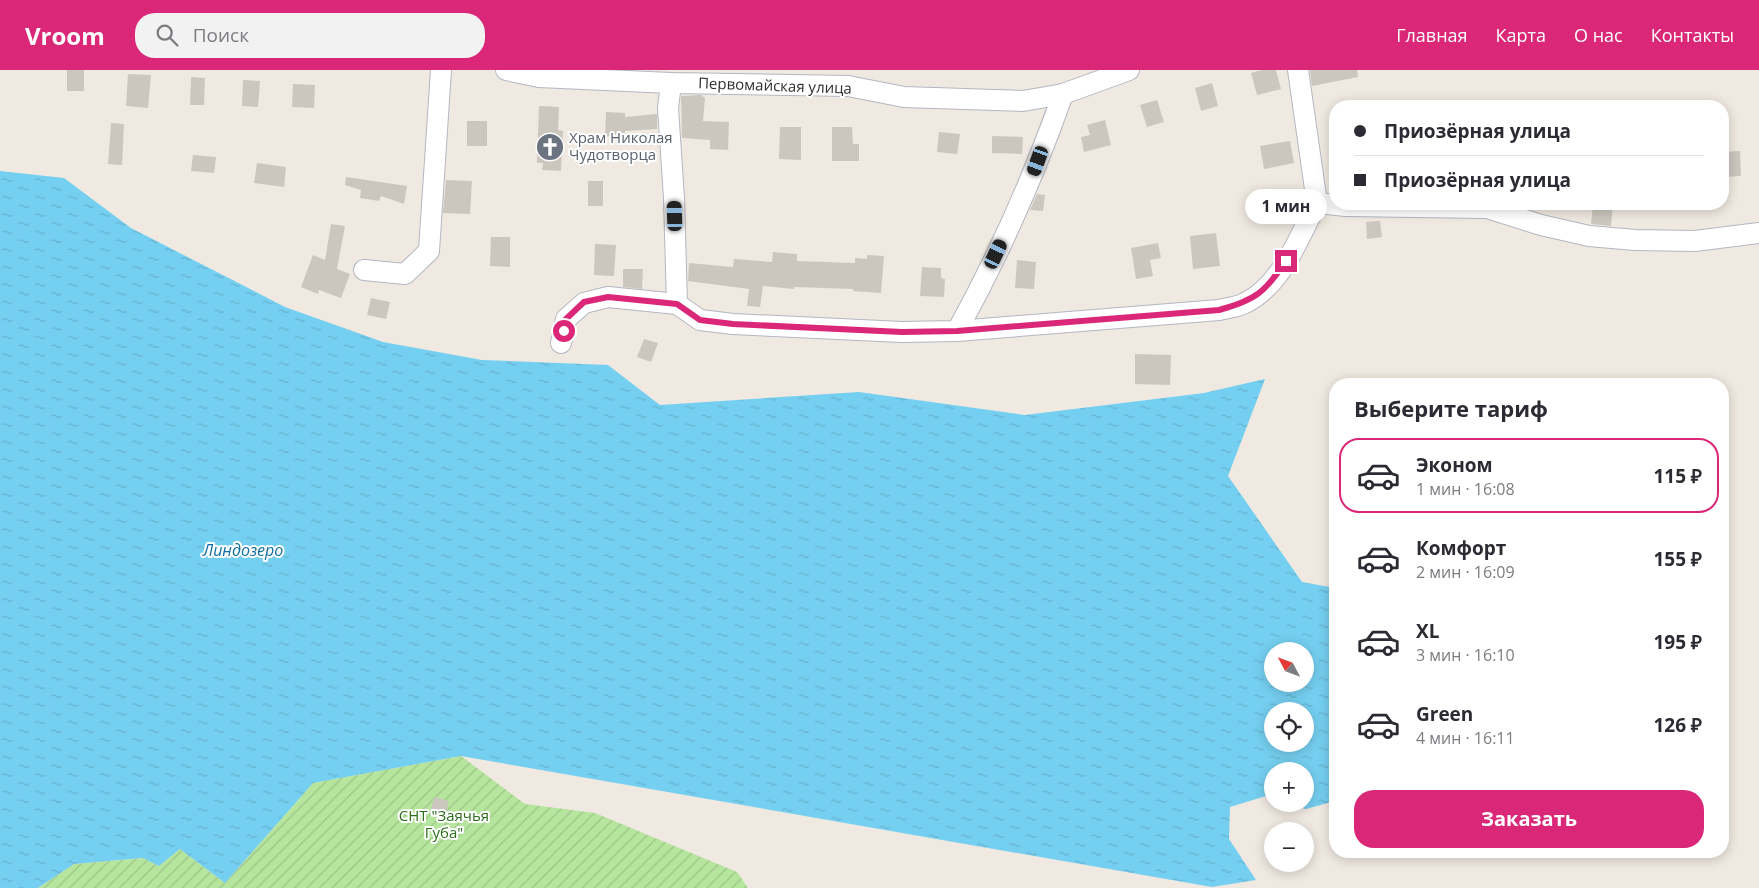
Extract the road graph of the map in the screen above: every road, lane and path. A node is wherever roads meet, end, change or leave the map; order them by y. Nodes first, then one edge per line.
1 (441, 70) edge
2 (506, 70) edge
3 (1129, 70) edge
4 (1298, 70) edge
5 (630, 75) edge
6 (847, 78) edge
7 (671, 83) junction
8 (1063, 94) junction
9 (1317, 203) junction
10 (1329, 204) edge
11 (1493, 210) edge
12 (1759, 233) edge
13 (364, 270) dead end
14 (677, 304) junction
15 (957, 331) junction
16 (562, 343) dead end

1 - 13 street
2 - 5 street, Первомайская улица
3 - 8 street, Первомайская улица
4 - 9 street
5 - 7 street, Первомайская улица
6 - 7 street, Первомайская улица
6 - 8 street, Первомайская улица
7 - 14 street
8 - 15 street
9 - 10 street
9 - 15 street
11 - 12 street
14 - 15 street
14 - 16 street

